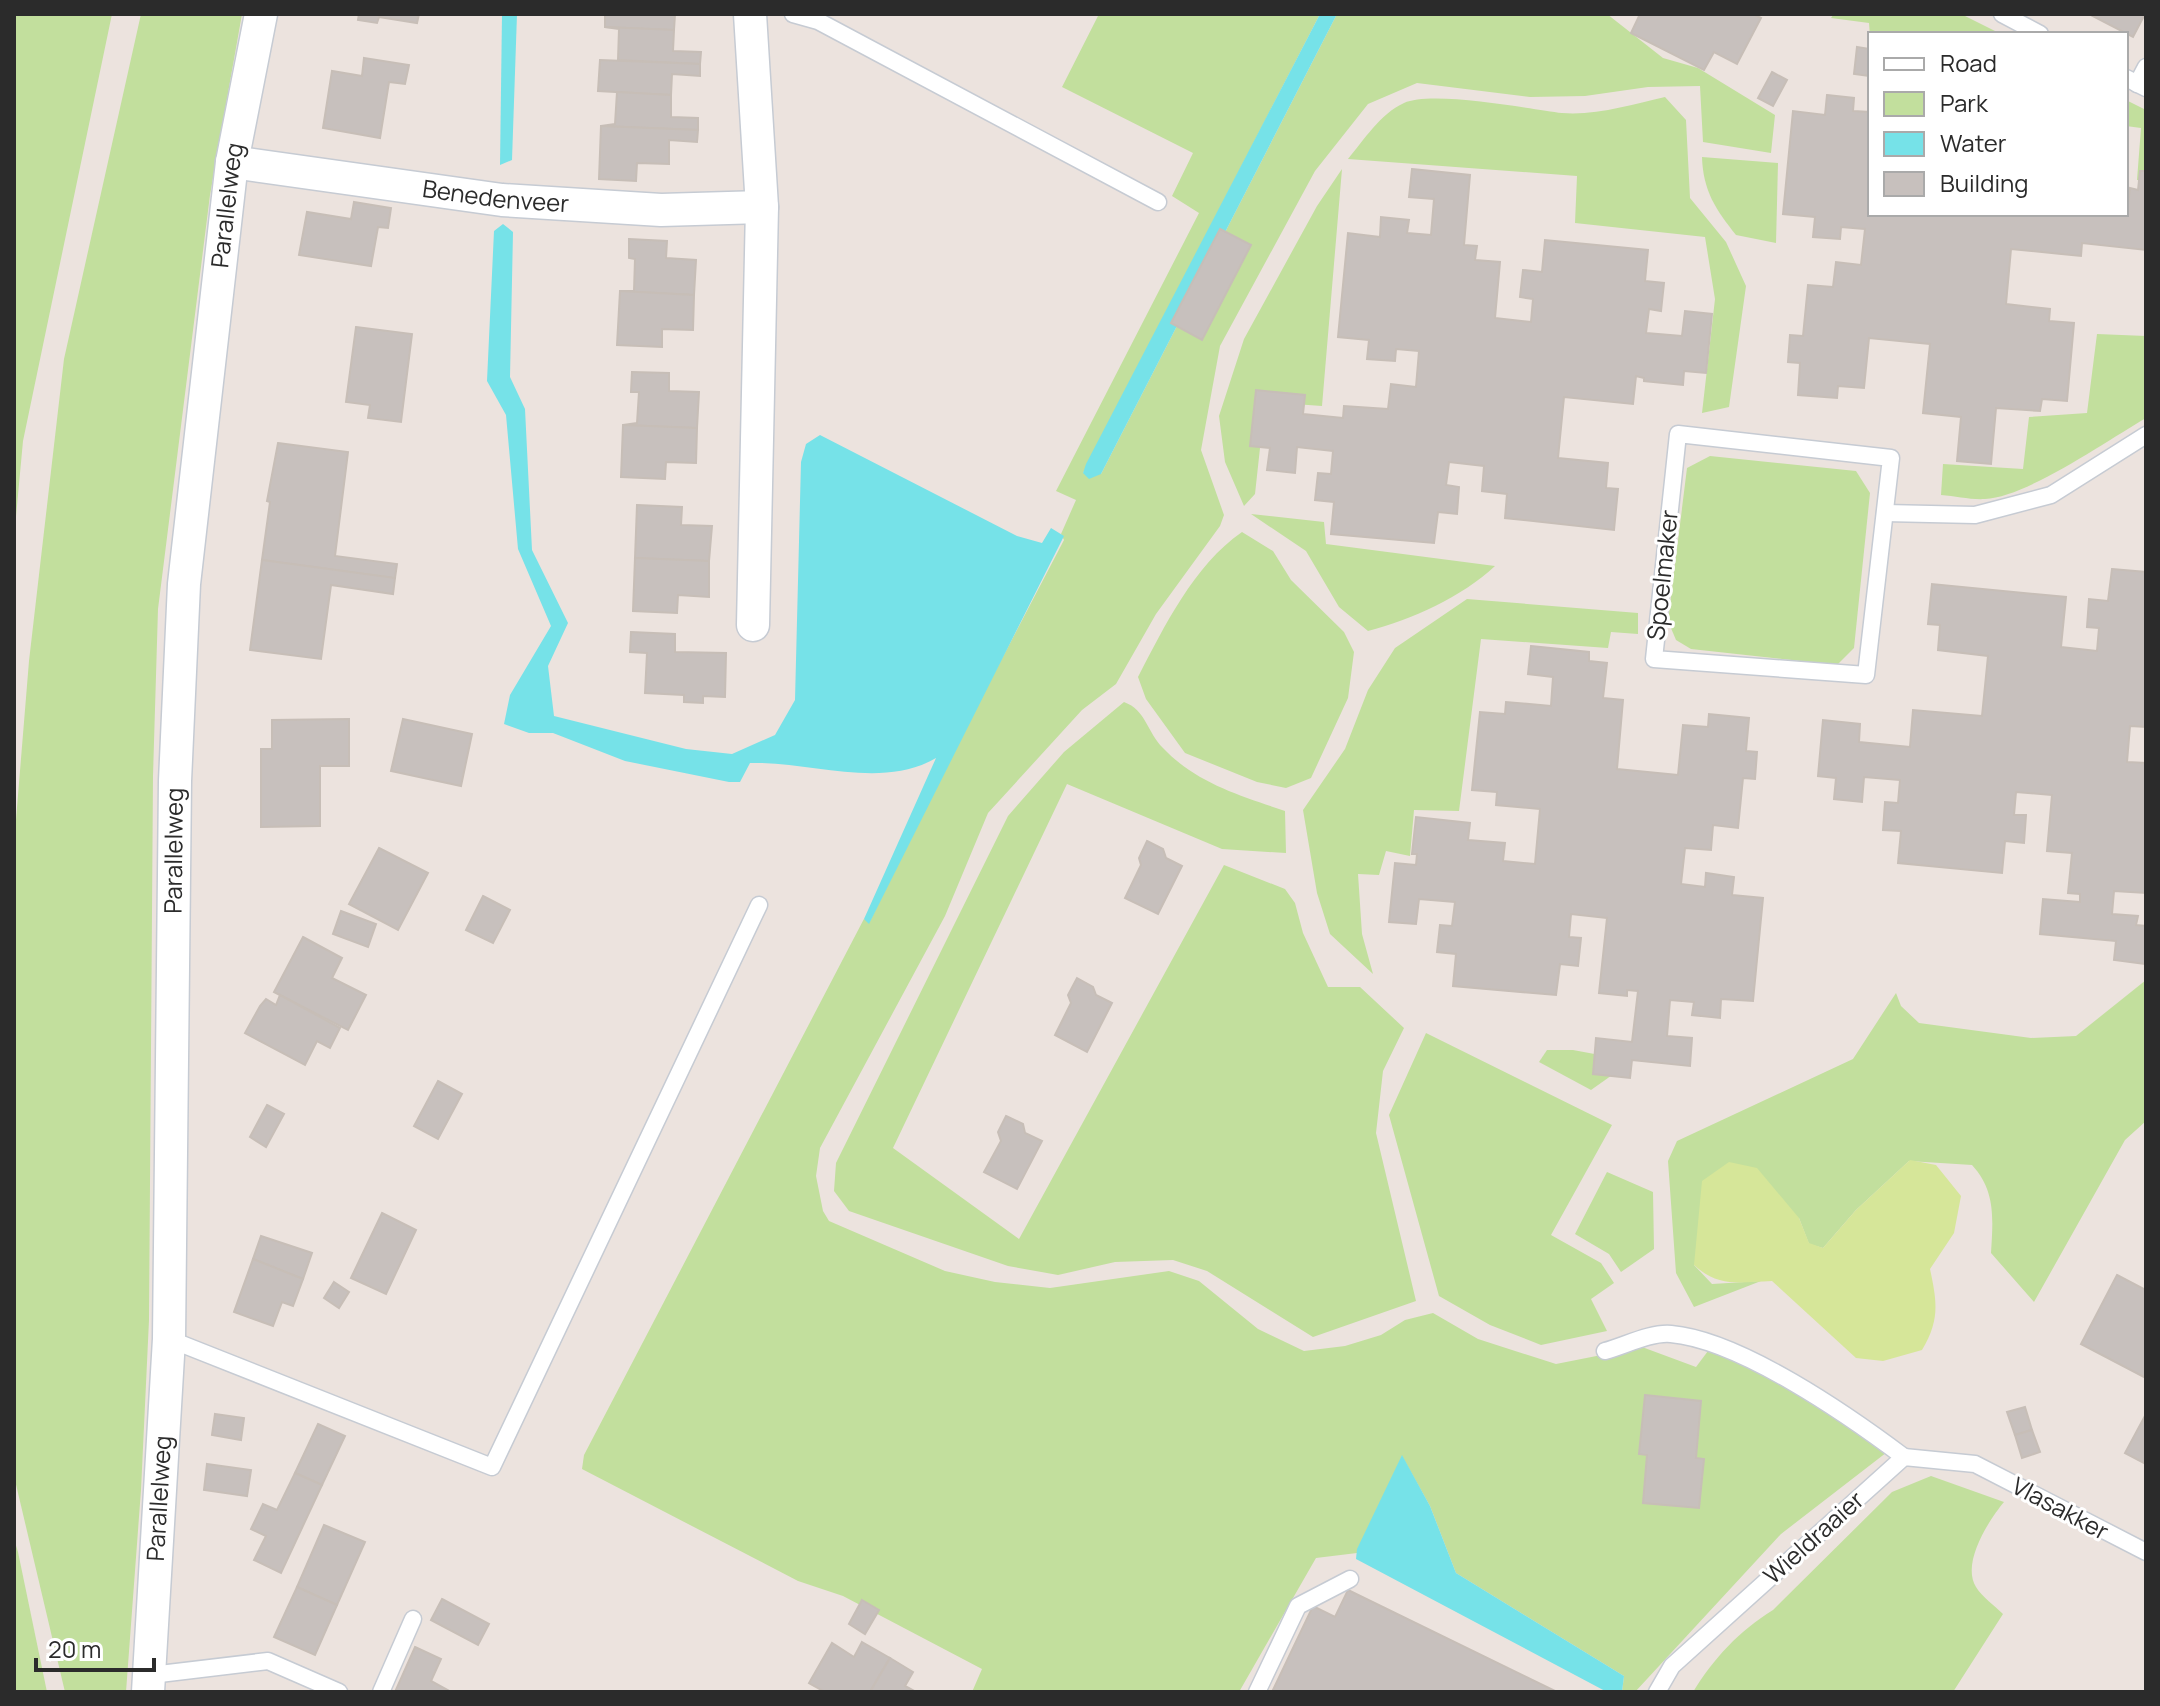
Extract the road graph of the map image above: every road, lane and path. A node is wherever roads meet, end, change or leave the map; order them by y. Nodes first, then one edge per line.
1 (261, 14) edge
2 (750, 14) edge
3 (793, 14) edge
4 (2002, 14) edge
5 (2036, 32) edge
6 (2146, 67) edge
7 (2136, 84) edge
8 (232, 162) junction
9 (1158, 202) dead end
10 (762, 207) junction
11 (2146, 435) edge
12 (1885, 513) junction
13 (753, 625) dead end
14 (759, 905) dead end
15 (169, 1339) junction
16 (1605, 1351) dead end
17 (1904, 1457) junction
18 (2146, 1552) edge
19 (1350, 1579) dead end
20 (413, 1619) dead end
21 (150, 1684) edge
22 (339, 1692) edge
23 (381, 1692) edge
24 (1257, 1692) edge
25 (1657, 1692) edge

1 - 8 street, Parallelweg
2 - 10 street
3 - 9 lane
4 - 5 lane
6 - 7 lane
8 - 10 street, Benedenveer
8 - 15 street, Parallelweg
10 - 13 street
11 - 12 lane
12 - 12 lane, Spoelmaker
14 - 15 lane
15 - 21 street, Parallelweg
16 - 17 lane
17 - 18 lane, Vlasakker
17 - 25 lane, Wieldraaier
19 - 24 lane
20 - 23 lane
21 - 22 lane

